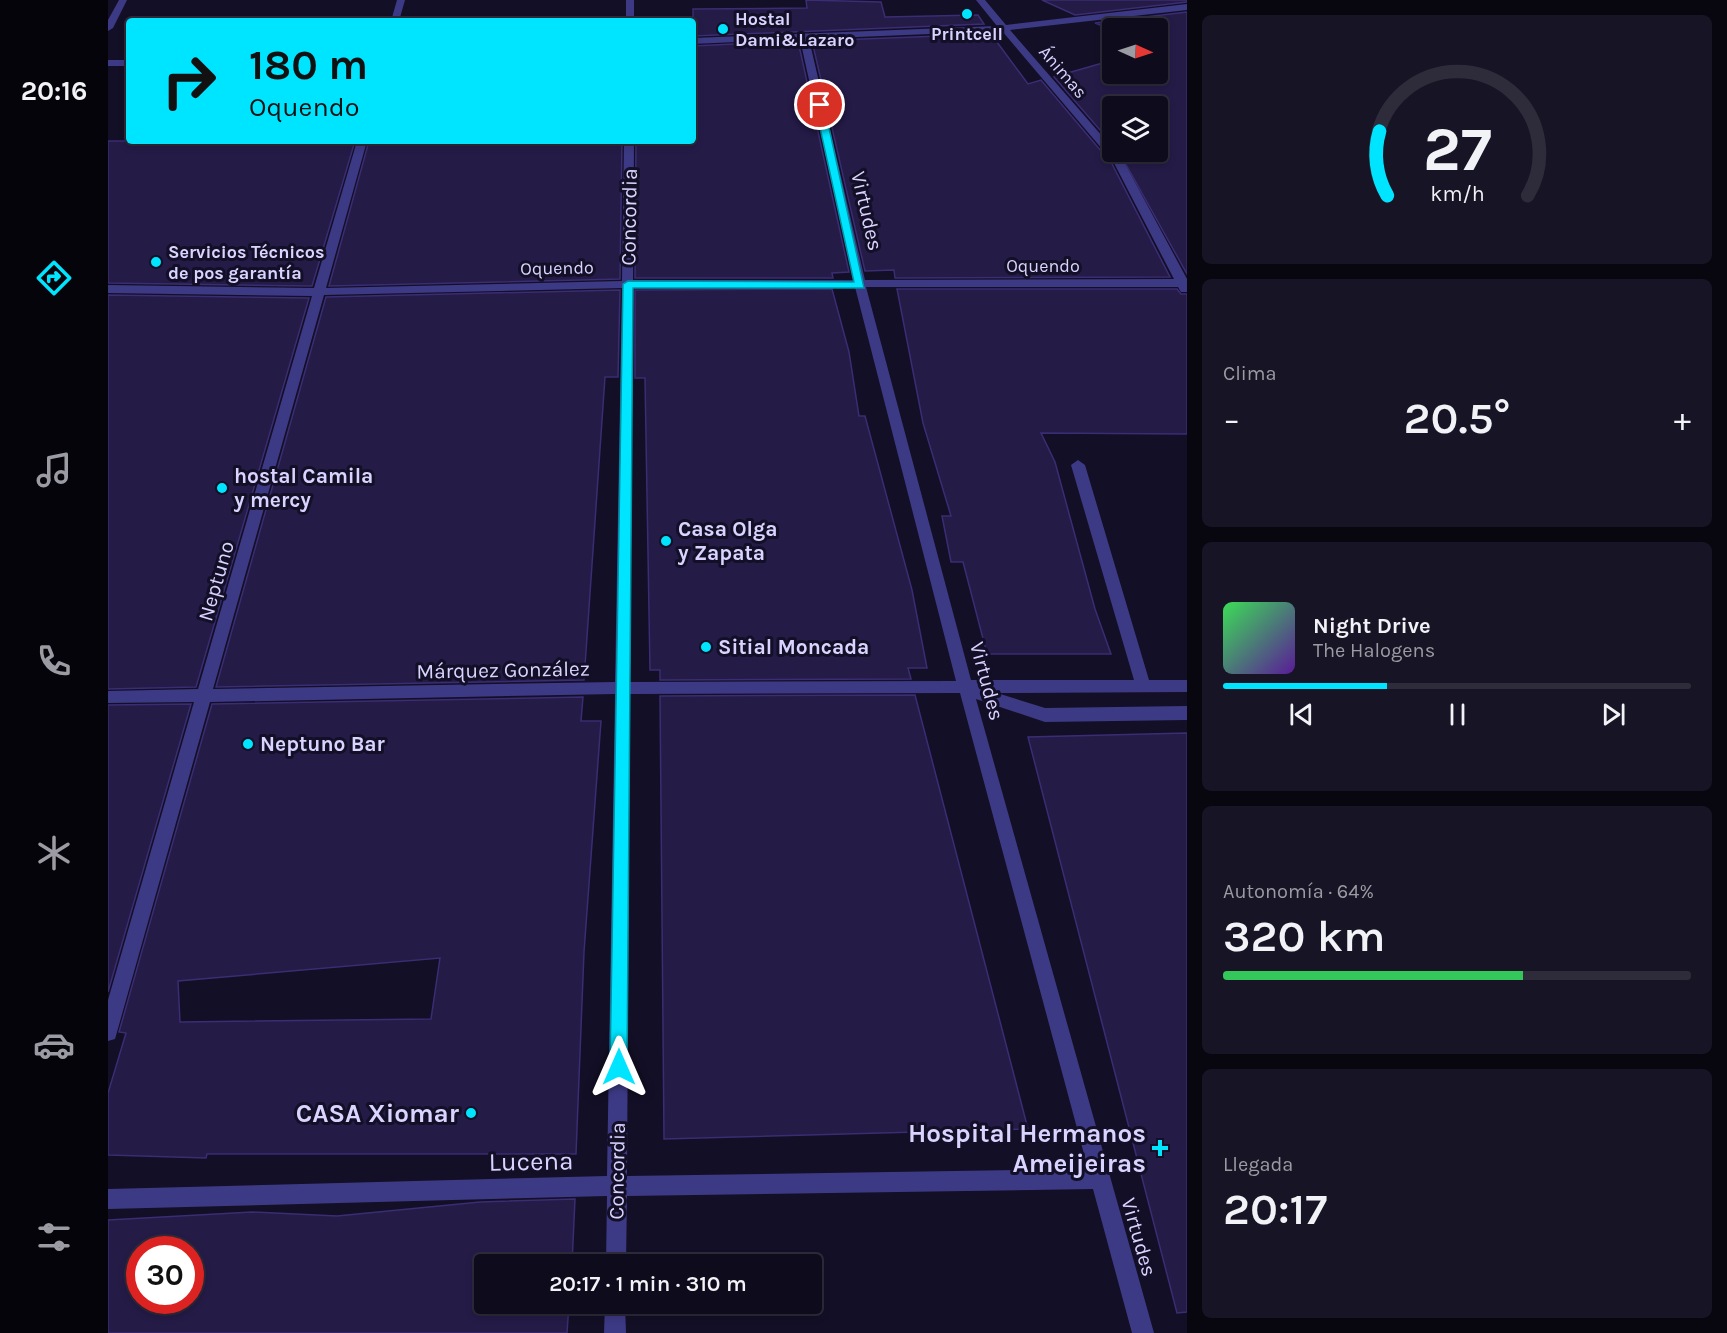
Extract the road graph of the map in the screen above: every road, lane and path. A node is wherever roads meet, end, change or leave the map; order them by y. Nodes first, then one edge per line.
1 (123, 0) edge
2 (401, 0) edge
3 (630, 0) edge
4 (980, 0) edge
5 (1187, 7) edge
6 (396, 18) edge
7 (630, 18) edge
8 (108, 28) edge
9 (1002, 28) junction
10 (804, 37) junction
11 (696, 41) edge
12 (108, 63) edge
13 (126, 63) edge
14 (361, 144) edge
15 (629, 144) edge
16 (628, 284) junction
17 (860, 285) junction
18 (1185, 286) edge
19 (108, 290) edge
20 (319, 292) junction
21 (1078, 465) dead end
22 (1187, 686) edge
23 (1144, 687) junction
24 (623, 688) junction
25 (966, 689) junction
26 (108, 697) edge
27 (205, 697) junction
28 (1187, 712) edge
29 (108, 1032) edge
30 (1100, 1179) junction
31 (617, 1186) junction
32 (108, 1199) edge
33 (616, 1254) edge
34 (615, 1314) edge
35 (615, 1333) edge
36 (1143, 1333) edge

1 - 8 street
2 - 6 street
3 - 7 street
4 - 9 street, Ánimas
5 - 9 street
9 - 10 street
9 - 18 street, Ánimas
10 - 11 street
10 - 17 street, Virtudes
12 - 13 street
14 - 20 street, Neptuno
15 - 16 street, Concordia
16 - 17 street, Oquendo
16 - 20 street, Oquendo
16 - 24 street, Concordia
17 - 18 street, Oquendo
17 - 25 street, Virtudes
19 - 20 street, Oquendo
20 - 27 street, Neptuno
21 - 23 street
22 - 23 street, Márquez González
23 - 25 street, Márquez González
24 - 25 street, Márquez González
24 - 27 street, Márquez González
24 - 31 street, Concordia
25 - 28 street
25 - 30 street, Virtudes
26 - 27 street, Márquez González
27 - 29 street, Neptuno
30 - 31 street, Lucena
30 - 36 street, Virtudes
31 - 32 street, Lucena
31 - 33 street, Concordia
34 - 35 street

